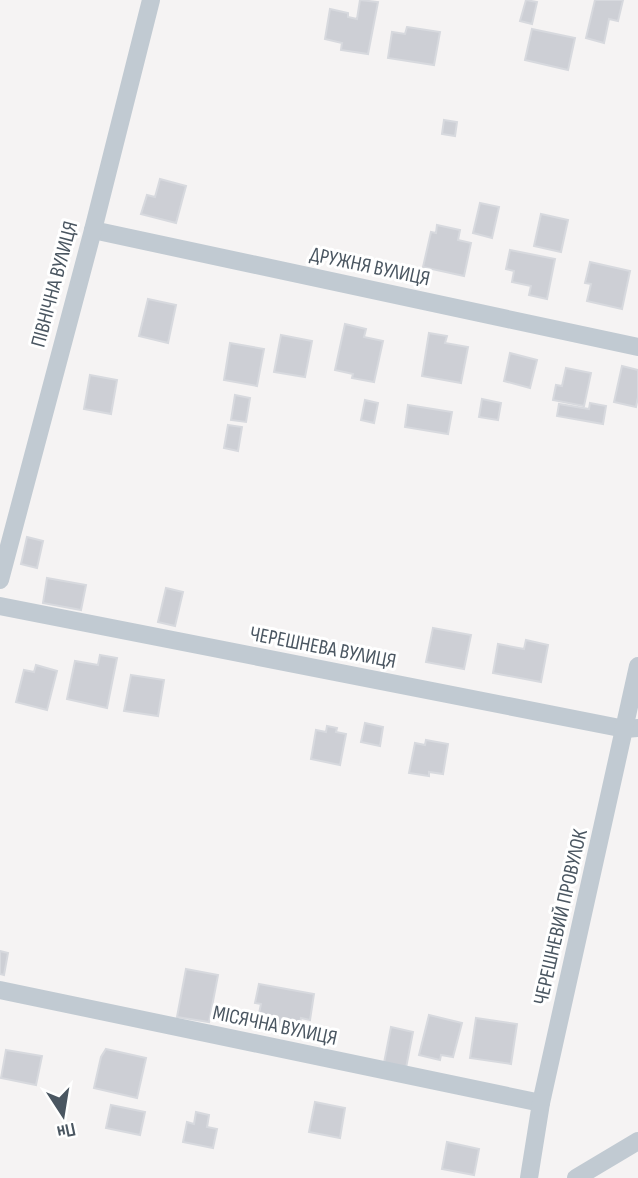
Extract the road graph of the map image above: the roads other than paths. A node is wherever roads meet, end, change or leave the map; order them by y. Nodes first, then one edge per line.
1 (151, 0) edge
2 (93, 230) junction
3 (638, 347) edge
4 (0, 580) edge
5 (0, 606) edge
6 (638, 666) edge
7 (631, 729) edge
8 (0, 990) edge
9 (541, 1103) junction
10 (638, 1141) edge
11 (529, 1178) edge
12 (576, 1178) edge

1 - 2 street, ПІВНІЧНА ВУЛИЦЯ
2 - 3 street, ДРУЖНЯ ВУЛИЦЯ
2 - 4 street, ПІВНІЧНА ВУЛИЦЯ
5 - 7 street, ЧЕРЕШНЕВА ВУЛИЦЯ
6 - 7 street, ЧЕРЕШНЕВИЙ ПРОВУЛОК
7 - 9 street, ЧЕРЕШНЕВИЙ ПРОВУЛОК
8 - 9 street, МІСЯЧНА ВУЛИЦЯ
9 - 11 street, ЧЕРЕШНЕВИЙ ПРОВУЛОК
10 - 12 street

